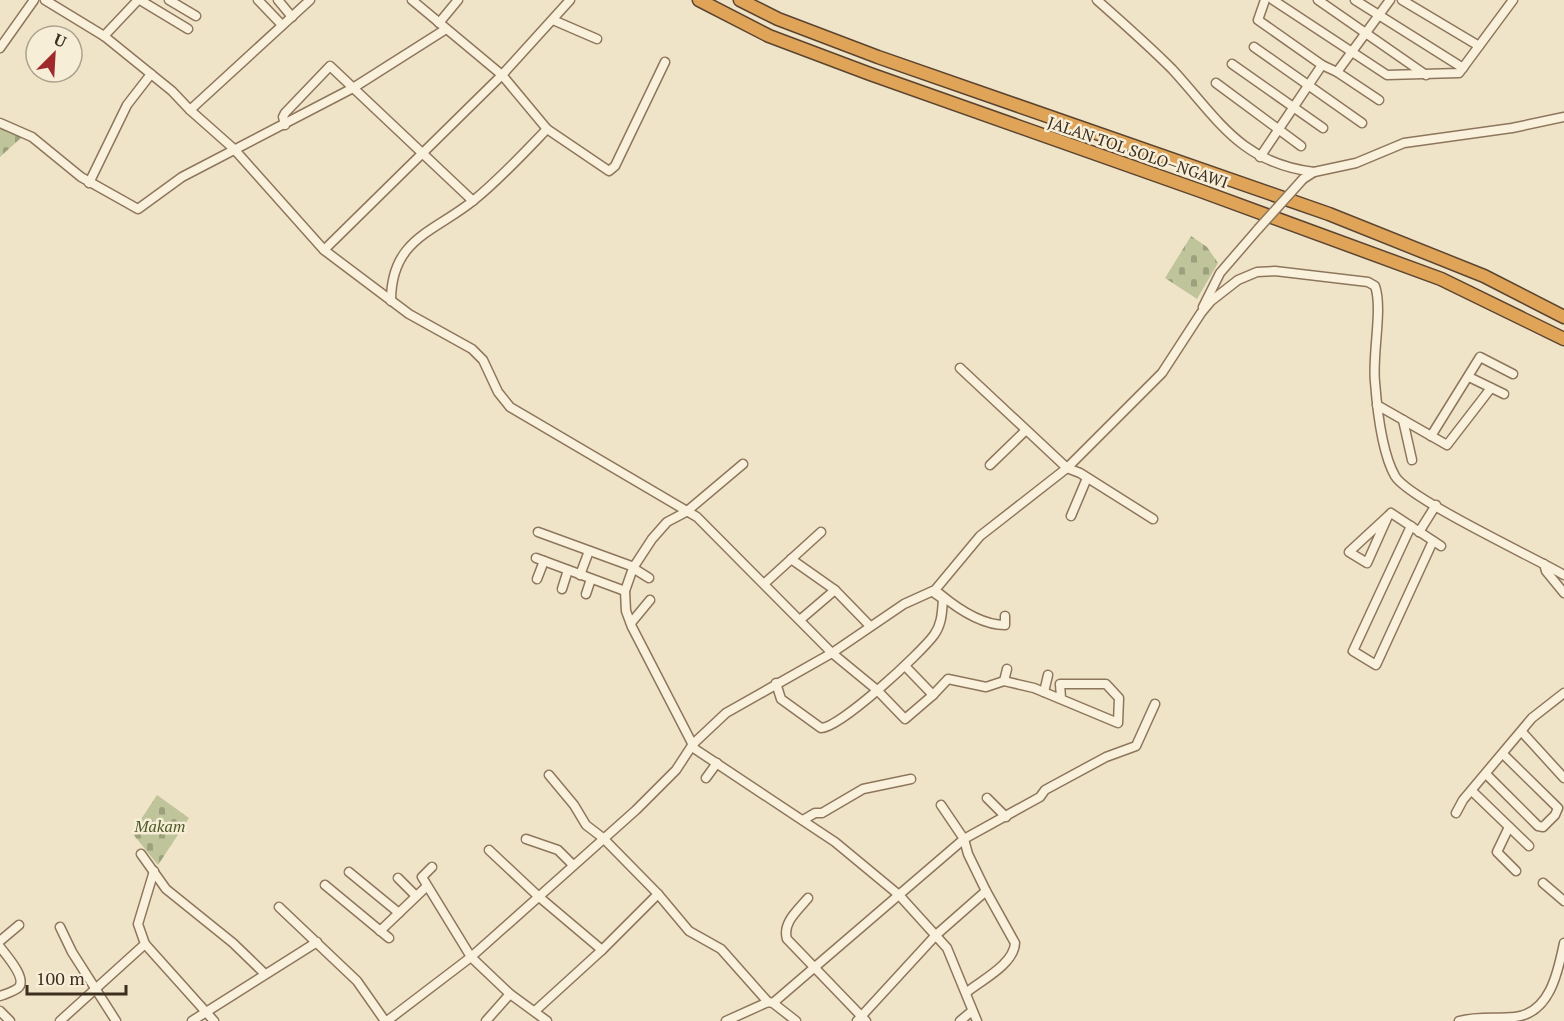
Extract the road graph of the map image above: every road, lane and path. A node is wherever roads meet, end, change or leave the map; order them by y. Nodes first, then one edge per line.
1 (34, 0) edge
2 (45, 0) edge
3 (139, 0) edge
4 (169, 0) edge
5 (258, 0) edge
6 (278, 0) edge
7 (310, 0) edge
8 (412, 0) edge
9 (458, 0) edge
10 (570, 0) edge
11 (699, 0) edge
12 (740, 0) edge
13 (1097, 0) edge
14 (1265, 0) edge
15 (1273, 0) edge
16 (1318, 0) edge
17 (1355, 0) edge
18 (1390, 0) edge
19 (1402, 0) edge
20 (1513, 0) edge
21 (1381, 14) junction
22 (196, 16) dead end
23 (291, 17) junction
24 (553, 20) junction
25 (282, 25) junction
26 (442, 26) junction
27 (188, 29) dead end
28 (1364, 33) junction
29 (104, 36) junction
30 (597, 39) dead end
31 (1479, 46) junction
32 (1254, 47) dead end
33 (0, 48) edge
34 (1351, 53) junction
35 (665, 62) dead end
36 (1232, 64) dead end
37 (1322, 65) junction
38 (1463, 68) junction
39 (1338, 72) junction
40 (151, 74) junction
41 (502, 75) junction
42 (1427, 75) junction
43 (1216, 83) dead end
44 (1308, 85) junction
45 (353, 88) junction
46 (1379, 100) dead end
47 (1294, 107) junction
48 (190, 110) junction
49 (1564, 117) edge
50 (0, 122) edge
51 (1362, 123) dead end
52 (285, 125) junction
53 (1280, 128) junction
54 (1323, 128) dead end
55 (547, 129) junction
56 (1301, 146) dead end
57 (234, 149) junction
58 (422, 154) junction
59 (1260, 157) junction
60 (1314, 172) junction
61 (89, 183) junction
62 (473, 201) junction
63 (324, 250) junction
64 (391, 301) junction
65 (1201, 313) junction
66 (1564, 317) edge
67 (1564, 339) edge
68 (960, 368) dead end
69 (1513, 374) dead end
70 (1469, 377) junction
71 (1491, 388) junction
72 (1504, 394) dead end
73 (1377, 405) junction
74 (1403, 420) junction
75 (1025, 431) junction
76 (1431, 436) junction
77 (1412, 460) dead end
78 (743, 464) dead end
79 (990, 465) dead end
80 (1067, 468) junction
81 (1087, 478) junction
82 (1436, 505) junction
83 (686, 513) junction
84 (1071, 516) dead end
85 (1388, 516) junction
86 (1153, 519) dead end
87 (1411, 526) junction
88 (538, 532) dead end
89 (821, 532) dead end
90 (1419, 532) junction
91 (1433, 541) junction
92 (1441, 546) dead end
93 (589, 551) junction
94 (791, 559) junction
95 (1544, 564) junction
96 (634, 568) junction
97 (568, 570) junction
98 (580, 575) junction
99 (1564, 575) edge
100 (649, 578) dead end
101 (537, 579) dead end
102 (591, 579) junction
103 (765, 583) junction
104 (562, 588) dead end
105 (835, 590) junction
106 (625, 591) junction
107 (934, 591) junction
108 (1564, 593) edge
109 (586, 594) dead end
110 (650, 600) dead end
111 (1005, 616) dead end
112 (801, 619) junction
113 (631, 623) junction
114 (870, 626) junction
115 (832, 653) junction
116 (904, 666) junction
117 (1007, 669) dead end
118 (1048, 675) dead end
119 (1004, 681) junction
120 (776, 683) junction
121 (877, 690) junction
122 (1044, 692) junction
123 (1564, 693) edge
124 (933, 695) junction
125 (1061, 698) junction
126 (1155, 704) dead end
127 (1522, 732) junction
128 (693, 744) junction
129 (1504, 754) junction
130 (717, 763) junction
131 (549, 775) dead end
132 (1486, 775) junction
133 (706, 778) dead end
134 (1564, 778) edge
135 (911, 780) dead end
136 (1472, 791) junction
137 (987, 798) dead end
138 (941, 805) dead end
139 (1456, 813) dead end
140 (1006, 817) junction
141 (803, 820) junction
142 (1509, 827) junction
143 (603, 838) junction
144 (964, 839) junction
145 (526, 840) dead end
146 (1529, 846) dead end
147 (489, 850) dead end
148 (141, 854) dead end
149 (572, 864) junction
150 (432, 867) dead end
151 (154, 870) junction
152 (1516, 871) dead end
153 (349, 872) dead end
154 (398, 878) dead end
155 (1543, 883) dead end
156 (326, 885) dead end
157 (426, 887) junction
158 (986, 891) junction
159 (658, 894) junction
160 (899, 895) junction
161 (416, 896) junction
162 (538, 896) junction
163 (808, 898) dead end
164 (1564, 901) edge
165 (279, 907) dead end
166 (399, 913) junction
167 (20, 925) dead end
168 (60, 927) dead end
169 (380, 931) junction
170 (936, 935) junction
171 (389, 938) dead end
172 (0, 941) edge
173 (317, 942) junction
174 (145, 944) junction
175 (1564, 944) edge
176 (0, 947) edge
177 (602, 950) junction
178 (471, 957) junction
179 (815, 967) junction
180 (264, 973) junction
181 (95, 990) junction
182 (967, 992) junction
183 (510, 994) junction
184 (0, 996) edge
185 (770, 1003) junction
186 (0, 1011) edge
187 (207, 1011) junction
188 (535, 1011) junction
189 (972, 1011) junction
190 (861, 1019) edge
191 (10, 1021) edge
192 (60, 1021) edge
193 (116, 1021) edge
194 (192, 1021) edge
195 (214, 1021) edge
196 (386, 1021) edge
197 (486, 1021) edge
198 (547, 1021) edge
199 (726, 1021) edge
200 (796, 1021) edge
201 (960, 1021) edge
202 (977, 1021) edge
203 (1459, 1021) edge

1 - 33 street
2 - 29 street
3 - 27 street
3 - 29 street
4 - 22 street
5 - 25 street
6 - 23 street
7 - 23 street
8 - 26 street
9 - 26 street
10 - 24 street
11 - 67 highway, JALAN TOL SOLO–NGAWI
12 - 66 highway, JALAN TOL SOLO–NGAWI
13 - 59 street
14 - 37 street
15 - 34 street
16 - 28 street
17 - 21 street
18 - 21 street
19 - 31 street
20 - 31 street
21 - 28 street
21 - 38 street
23 - 25 street
24 - 30 street
24 - 41 street
25 - 48 street
26 - 41 street
26 - 45 street
28 - 34 street
28 - 42 street
29 - 40 street
31 - 38 street
32 - 44 street
34 - 39 street
34 - 42 street
35 - 55 street
36 - 47 street
37 - 39 street
37 - 44 street
38 - 42 street
39 - 46 street
40 - 48 street
40 - 61 street
41 - 55 street
41 - 58 street
43 - 53 street
44 - 47 street
44 - 51 street
45 - 52 street
45 - 52 street
45 - 58 street
47 - 53 street
47 - 54 street
48 - 57 street
49 - 60 street
50 - 61 street
52 - 57 street
53 - 56 street
53 - 59 street
55 - 62 street
57 - 61 street
57 - 63 street
58 - 62 street
58 - 63 street
59 - 60 street
60 - 65 street, bridge
62 - 64 street
63 - 64 street
64 - 83 street
65 - 73 street
65 - 80 street
68 - 75 street
69 - 70 street
70 - 71 street
70 - 76 street
71 - 72 street
71 - 76 street
73 - 74 street
73 - 82 street
74 - 76 street
74 - 77 street
75 - 79 street
75 - 80 street
78 - 83 street
80 - 81 street
80 - 107 street
81 - 84 street
81 - 86 street
82 - 90 street
82 - 95 street
83 - 96 street
83 - 103 street
85 - 85 street
85 - 87 street
87 - 90 street
87 - 91 street
88 - 93 street
89 - 94 street
90 - 91 street
91 - 92 street
93 - 96 street
93 - 98 street
94 - 103 street
94 - 105 street
95 - 99 street
95 - 108 street
96 - 100 street
96 - 106 street
97 - 98 street
97 - 101 street
97 - 104 street
98 - 102 street
102 - 106 street
102 - 109 street
103 - 112 street
105 - 112 street
105 - 114 street
106 - 113 street
107 - 111 street
107 - 114 street
107 - 116 street
110 - 113 street
112 - 115 street
113 - 128 street
114 - 115 street
115 - 120 street
115 - 121 street
116 - 121 street
116 - 124 street
117 - 119 street
118 - 122 street
119 - 122 street
119 - 124 street
120 - 121 street
120 - 128 street
121 - 124 street
122 - 125 street
123 - 127 street
125 - 125 street
126 - 140 street
127 - 129 street
127 - 134 street
128 - 130 street
128 - 143 street
129 - 132 street
129 - 132 street
130 - 133 street
130 - 141 street
131 - 143 street
132 - 136 street
135 - 141 street
136 - 139 street
136 - 142 street
137 - 140 street
138 - 144 street
140 - 144 street
141 - 160 street
142 - 146 street
142 - 152 street
143 - 149 street
143 - 159 street
144 - 158 street
144 - 160 street
145 - 149 street
147 - 162 street
148 - 151 street
149 - 162 street
150 - 157 street
151 - 174 street
151 - 180 street
153 - 166 street
154 - 161 street
155 - 164 street
156 - 169 street
157 - 161 street
157 - 178 street
158 - 170 street
158 - 182 street
159 - 177 street
159 - 185 street
160 - 170 street
160 - 179 street
161 - 166 street
162 - 177 street
162 - 178 street
163 - 179 street
165 - 173 street
166 - 169 street
167 - 172 street
168 - 181 street
169 - 171 street
170 - 182 street
170 - 190 street
173 - 180 street
173 - 196 street
174 - 181 street
174 - 187 street
175 - 203 street
176 - 184 street
177 - 188 street
178 - 183 street
178 - 196 street
179 - 185 street
179 - 190 street
180 - 187 street
181 - 192 street
181 - 193 street
182 - 189 street
183 - 188 street
183 - 197 street
185 - 199 street
185 - 200 street
186 - 191 street
187 - 194 street
187 - 195 street
188 - 198 street
189 - 201 street
189 - 202 street

